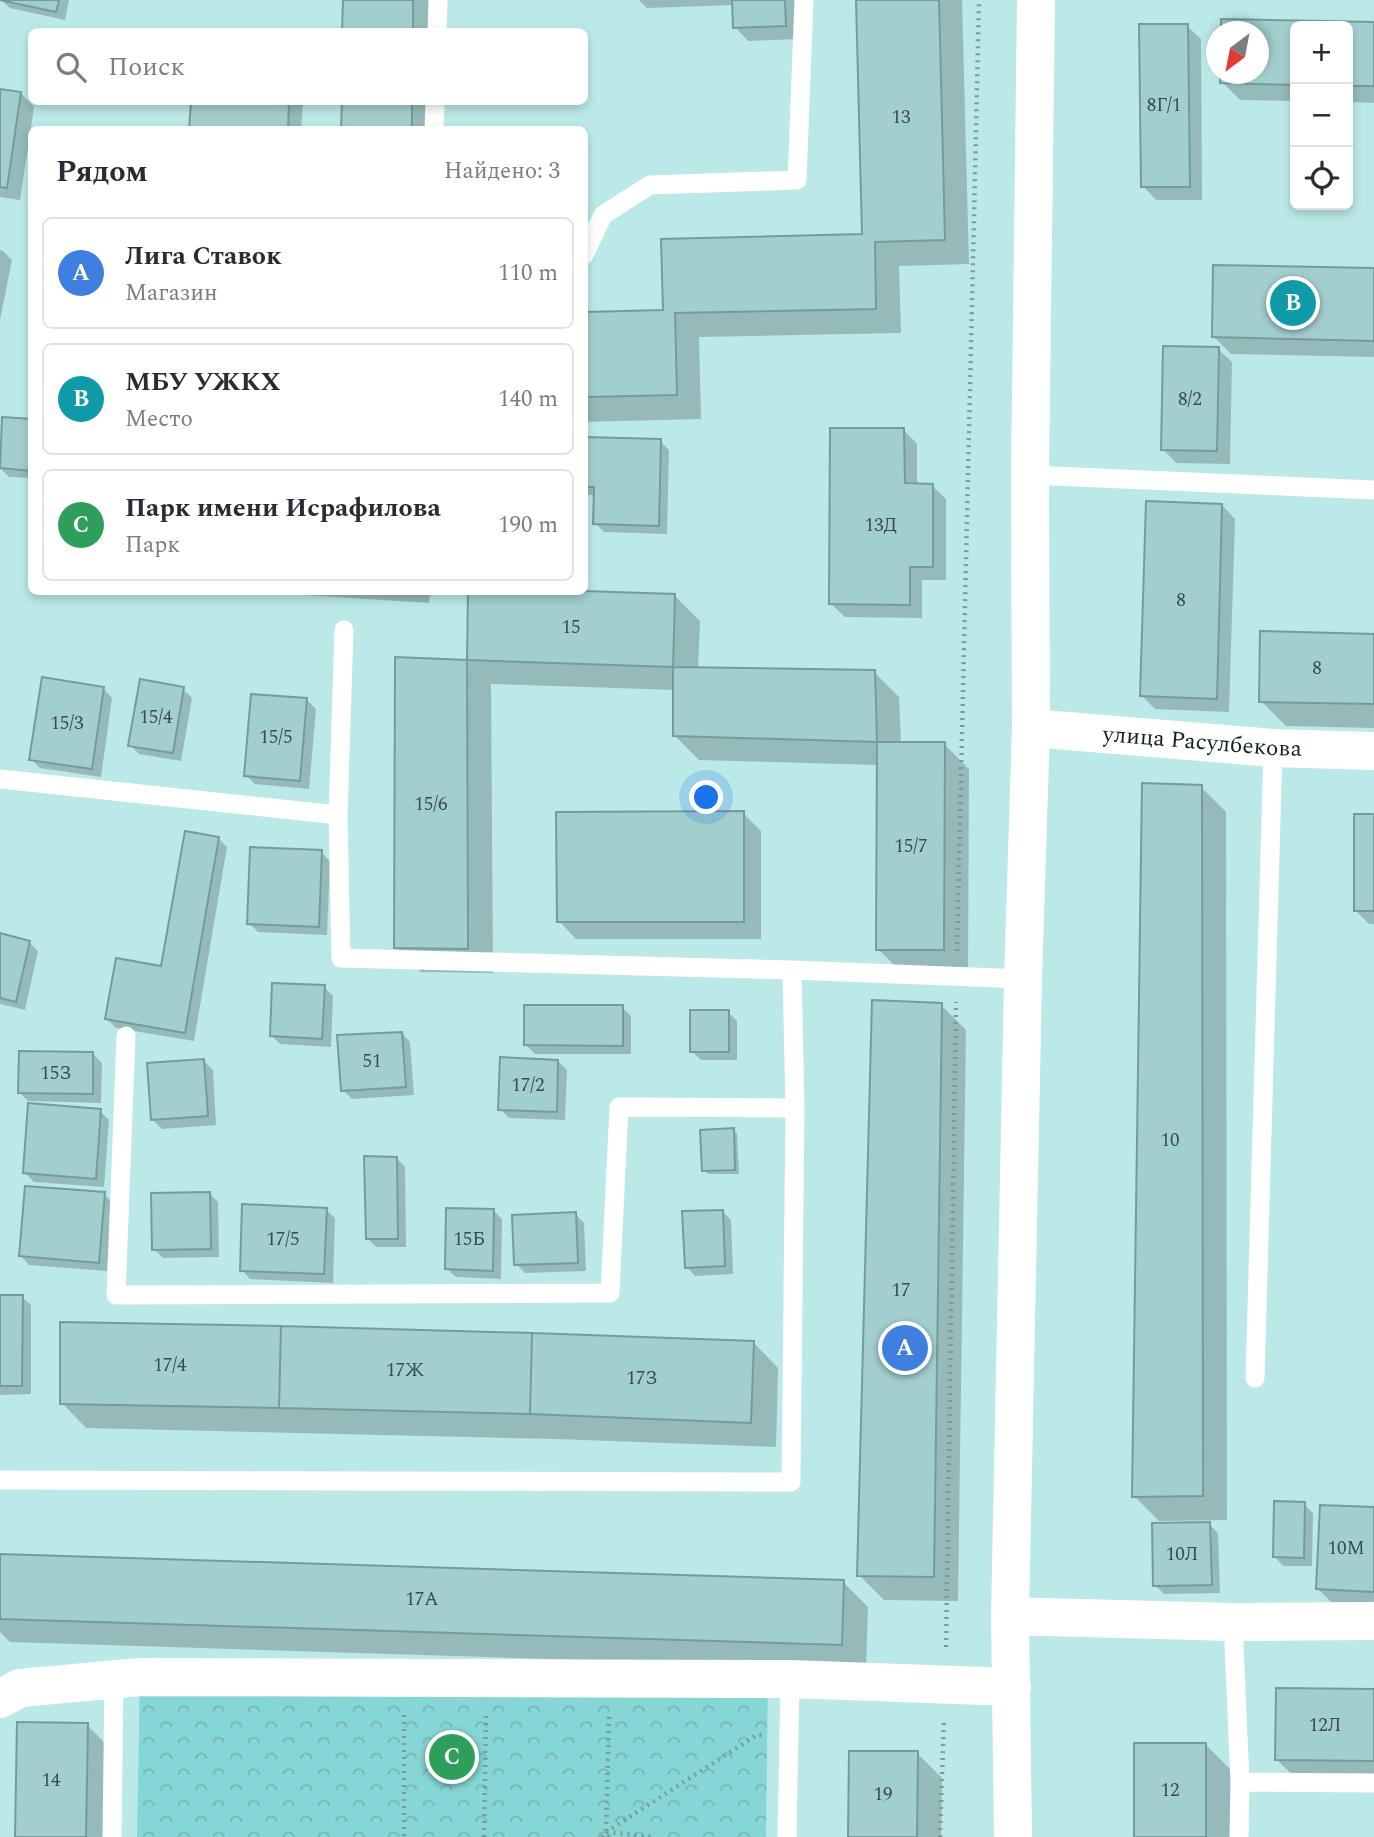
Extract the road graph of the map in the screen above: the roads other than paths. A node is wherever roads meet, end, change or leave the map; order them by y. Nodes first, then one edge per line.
1 (438, 0) edge
2 (804, 0) edge
3 (1035, 0) edge
4 (437, 28) edge
5 (435, 105) edge
6 (434, 126) edge
7 (588, 247) edge
8 (1030, 475) junction
9 (1374, 490) edge
10 (344, 631) dead end
11 (1031, 728) junction
12 (1273, 748) junction
13 (1374, 751) edge
14 (0, 779) edge
15 (338, 814) junction
16 (792, 970) junction
17 (1023, 979) junction
18 (126, 1036) dead end
19 (795, 1108) junction
20 (1255, 1378) dead end
21 (0, 1480) edge
22 (1010, 1616) junction
23 (1374, 1620) edge
24 (1233, 1622) junction
25 (114, 1679) junction
26 (790, 1679) junction
27 (1012, 1687) junction
28 (0, 1699) edge
29 (1240, 1782) junction
30 (1374, 1783) edge
31 (111, 1837) edge
32 (788, 1837) edge
33 (1013, 1837) edge
34 (1239, 1837) edge

1 - 4 lane
2 - 7 lane
3 - 8 street
5 - 6 lane
8 - 9 lane
8 - 11 street
10 - 15 lane
11 - 12 street, улица Расулбекова
11 - 17 street
12 - 13 street, улица Расулбекова
12 - 20 lane
14 - 15 lane
15 - 16 lane
16 - 17 lane
16 - 19 lane
17 - 22 street
18 - 19 lane
19 - 21 lane
22 - 24 street
22 - 27 street
23 - 24 street
24 - 29 lane
25 - 26 street
25 - 28 street
25 - 31 lane
26 - 27 street
26 - 32 lane
27 - 33 street
29 - 30 lane
29 - 34 lane

